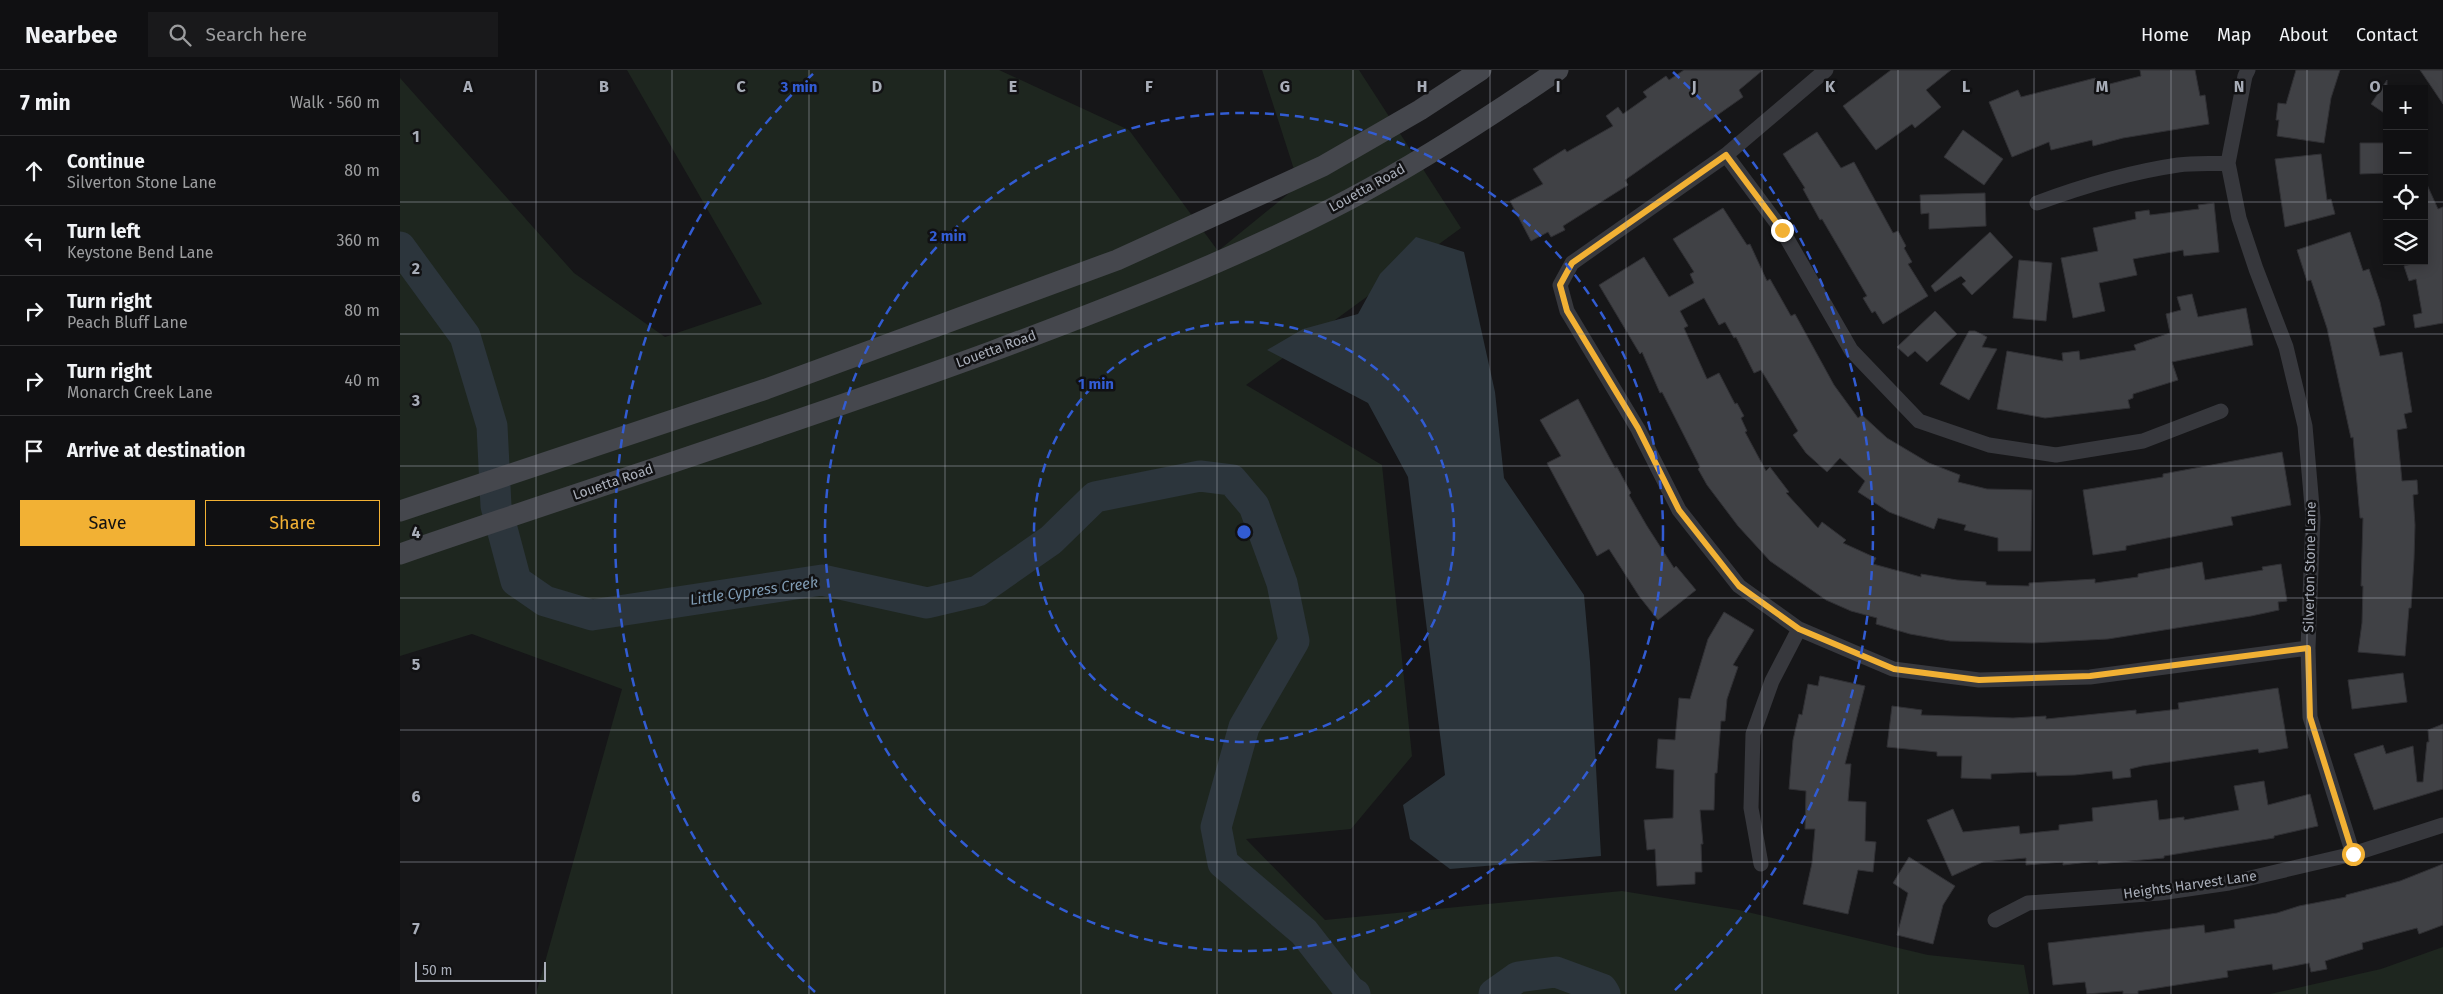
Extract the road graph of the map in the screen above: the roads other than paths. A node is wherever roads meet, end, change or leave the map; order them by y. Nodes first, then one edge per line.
1 (1481, 70) edge
2 (1558, 70) edge
3 (1826, 70) edge
4 (2247, 73) edge
5 (1726, 155) junction
6 (2228, 163) junction
7 (2037, 203) dead end
8 (2221, 411) dead end
9 (400, 512) edge
10 (400, 554) edge
11 (1799, 629) junction
12 (2308, 648) junction
13 (2443, 825) edge
14 (2353, 854) junction
15 (1761, 864) dead end
16 (1995, 920) dead end

1 - 9 main road
2 - 10 main road, Louetta Road
3 - 5 street
4 - 6 street, Silverton Stone Lane
5 - 8 street
5 - 11 street
6 - 7 street
6 - 12 street, Silverton Stone Lane
11 - 12 street
11 - 15 street
12 - 14 street, Silverton Stone Lane
13 - 14 street, Heights Harvest Lane
14 - 16 street, Heights Harvest Lane

